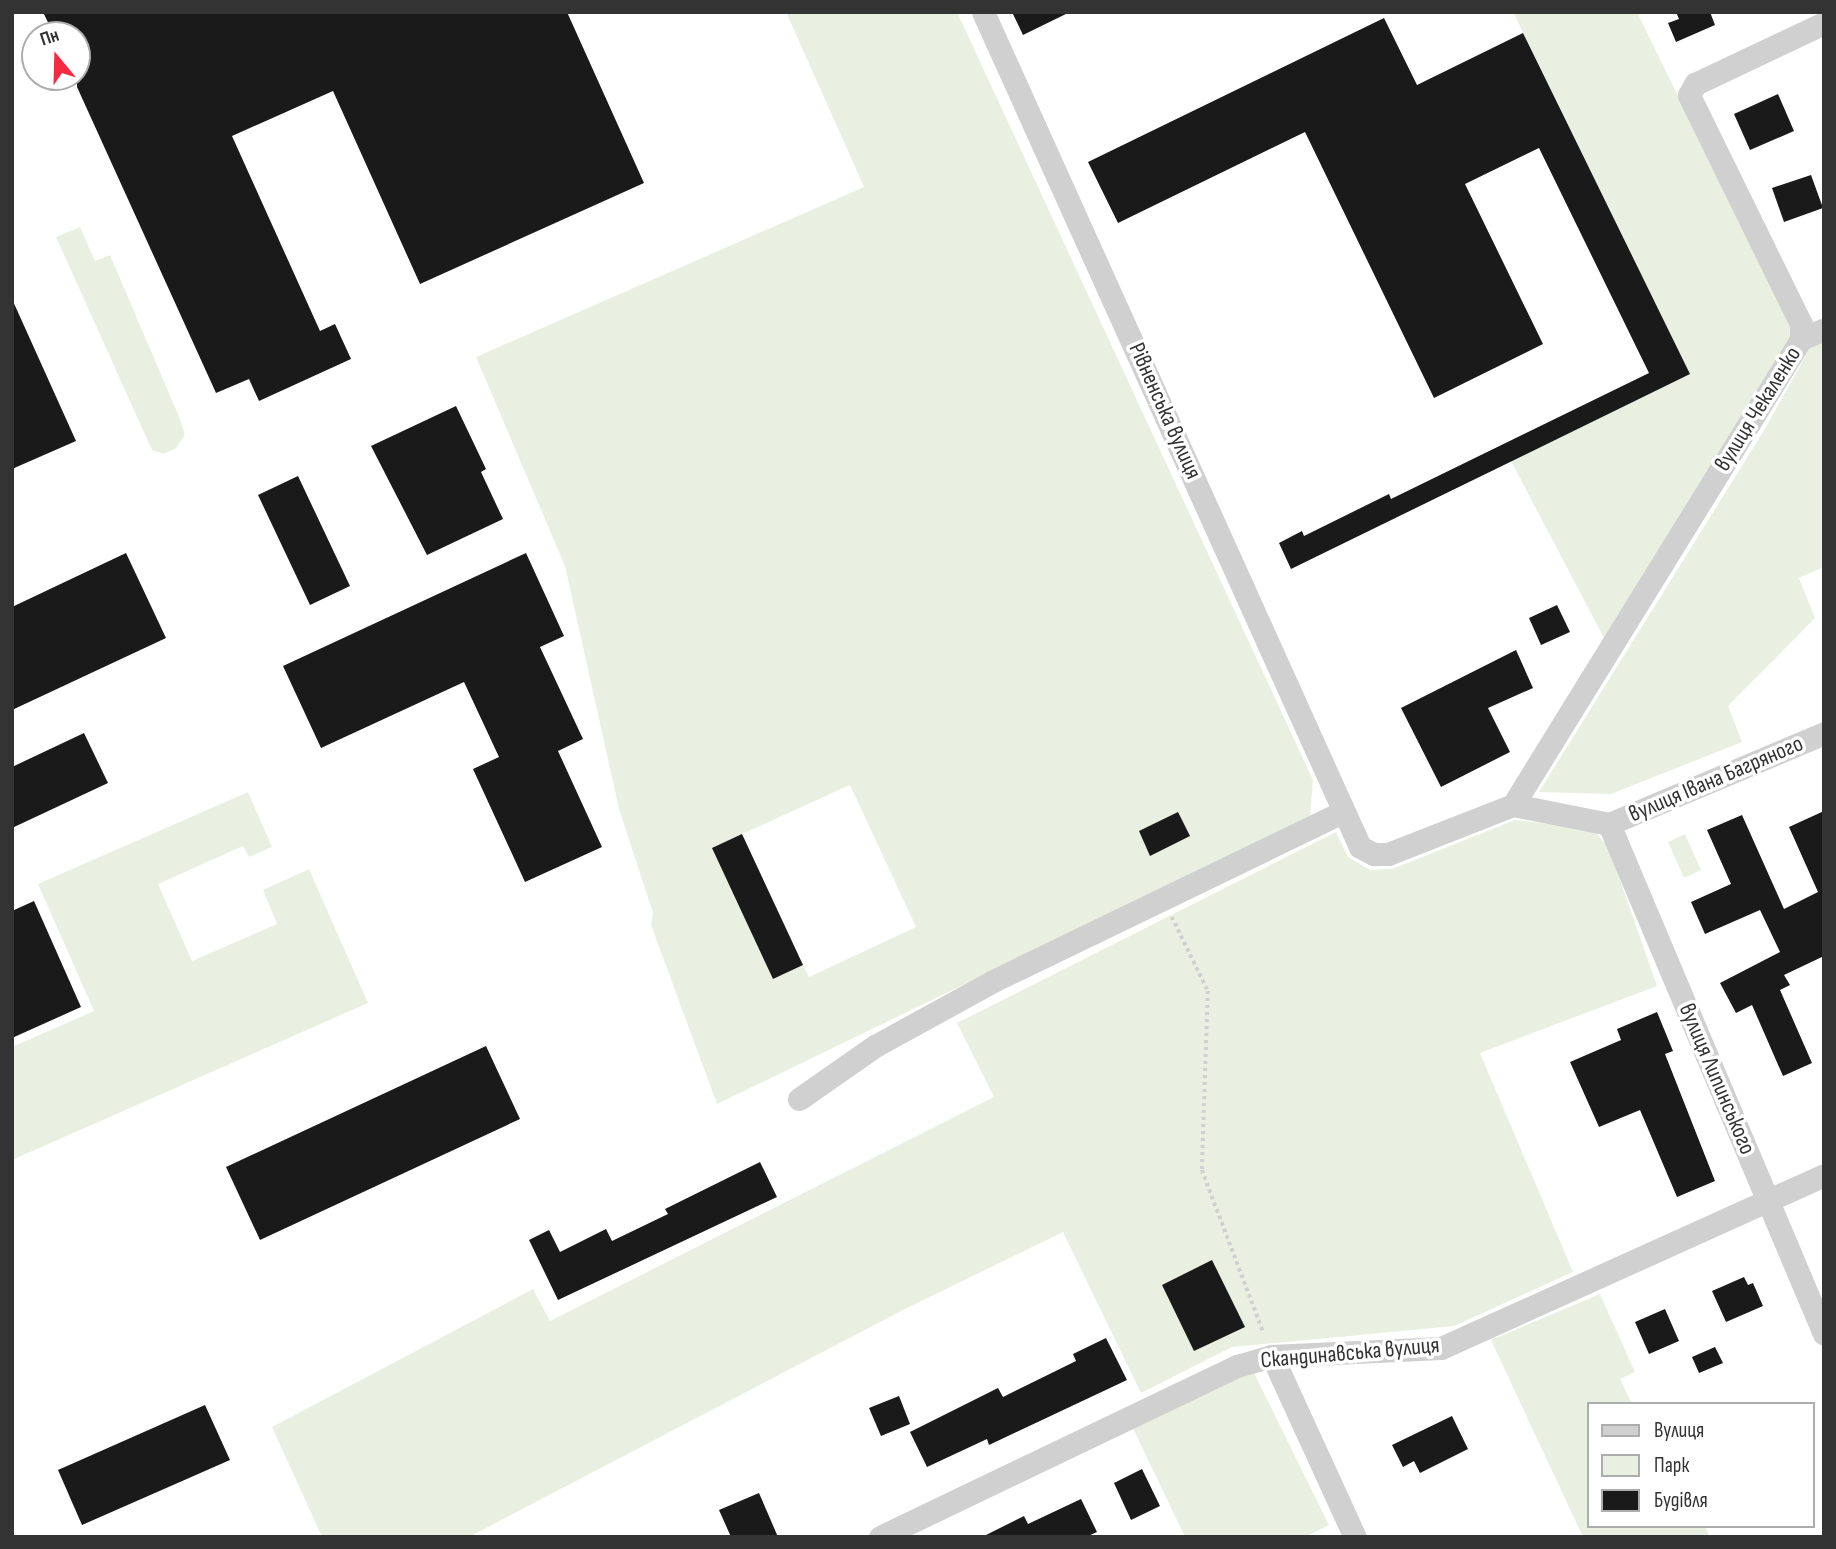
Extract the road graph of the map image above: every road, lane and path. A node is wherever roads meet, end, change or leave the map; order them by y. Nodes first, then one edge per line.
1 (984, 12) edge
2 (1824, 23) edge
3 (1824, 329) edge
4 (1801, 339) junction
5 (1824, 733) edge
6 (1513, 805) junction
7 (1343, 811) junction
8 (1609, 824) junction
9 (1164, 898) junction
10 (799, 1098) dead end
11 (1824, 1175) edge
12 (1769, 1202) junction
13 (1824, 1334) edge
14 (1272, 1356) junction
15 (880, 1537) edge
16 (1355, 1537) edge

1 - 7 street, Рівненська вулиця
2 - 4 street, вулиця Чекаленко
3 - 4 street
4 - 6 street, вулиця Чекаленко
5 - 8 street, вулиця Івана Багряного
6 - 7 street, Рівненська вулиця
6 - 8 street
7 - 9 street
8 - 12 street, вулиця Липинського
9 - 10 street
9 - 14 path
11 - 12 street, Скандинавська вулиця
12 - 13 street, вулиця Липинського
12 - 14 street, Скандинавська вулиця
14 - 15 street, Скандинавська вулиця
14 - 16 street

